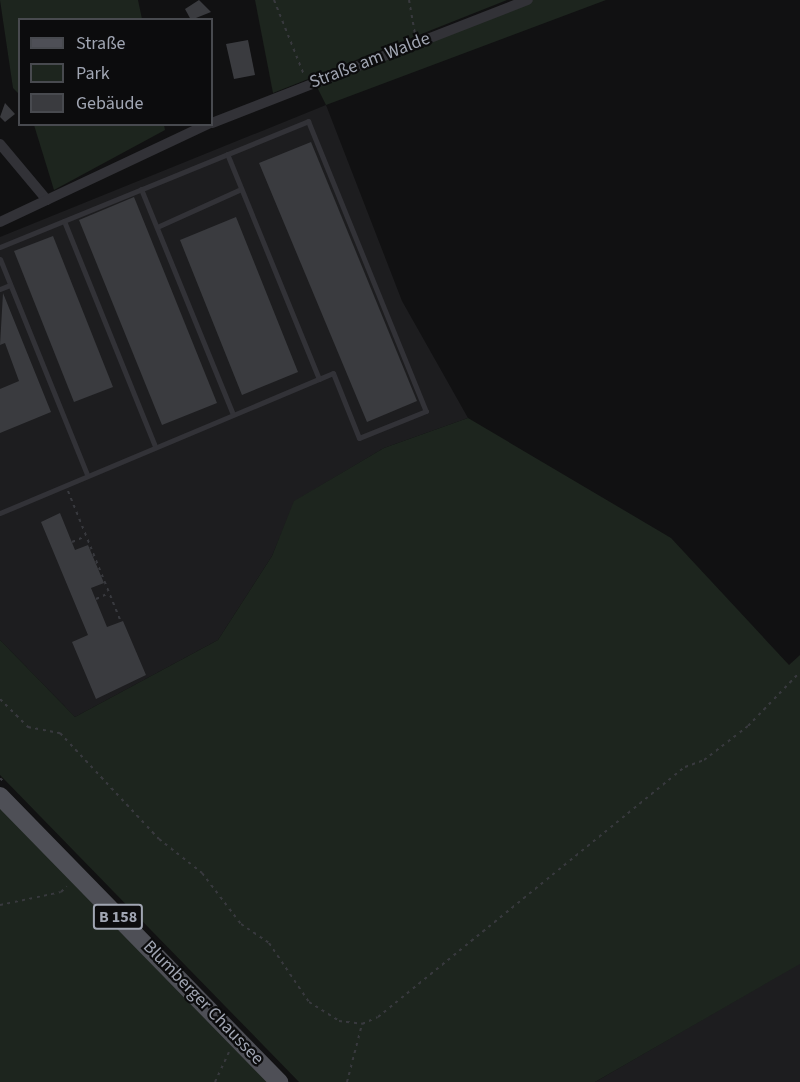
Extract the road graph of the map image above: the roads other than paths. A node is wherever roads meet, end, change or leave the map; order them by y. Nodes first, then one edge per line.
1 (528, 0) edge
2 (213, 123) edge
3 (206, 126) edge
4 (0, 144) edge
5 (227, 154) junction
6 (141, 189) junction
7 (241, 189) junction
8 (46, 200) junction
9 (64, 221) junction
10 (0, 222) edge
11 (157, 227) junction
12 (0, 247) edge
13 (0, 259) edge
14 (10, 285) junction
15 (0, 289) edge
16 (318, 379) junction
17 (233, 414) junction
18 (155, 446) junction
19 (87, 474) junction
20 (0, 513) edge
21 (0, 796) edge
22 (279, 1082) edge

1 - 2 street, Straße am Walde
3 - 8 street, Straße am Walde
4 - 8 street
5 - 6 lane
5 - 7 lane
5 - 16 lane
6 - 9 lane
6 - 11 lane
7 - 11 lane
7 - 16 lane
8 - 10 street, Straße am Walde
9 - 12 lane
9 - 18 lane
11 - 17 lane
13 - 14 lane
14 - 15 lane
14 - 19 lane
16 - 17 lane
17 - 18 lane
18 - 19 lane
19 - 20 lane
21 - 22 main road, Blumberger Chaussee / B 158

